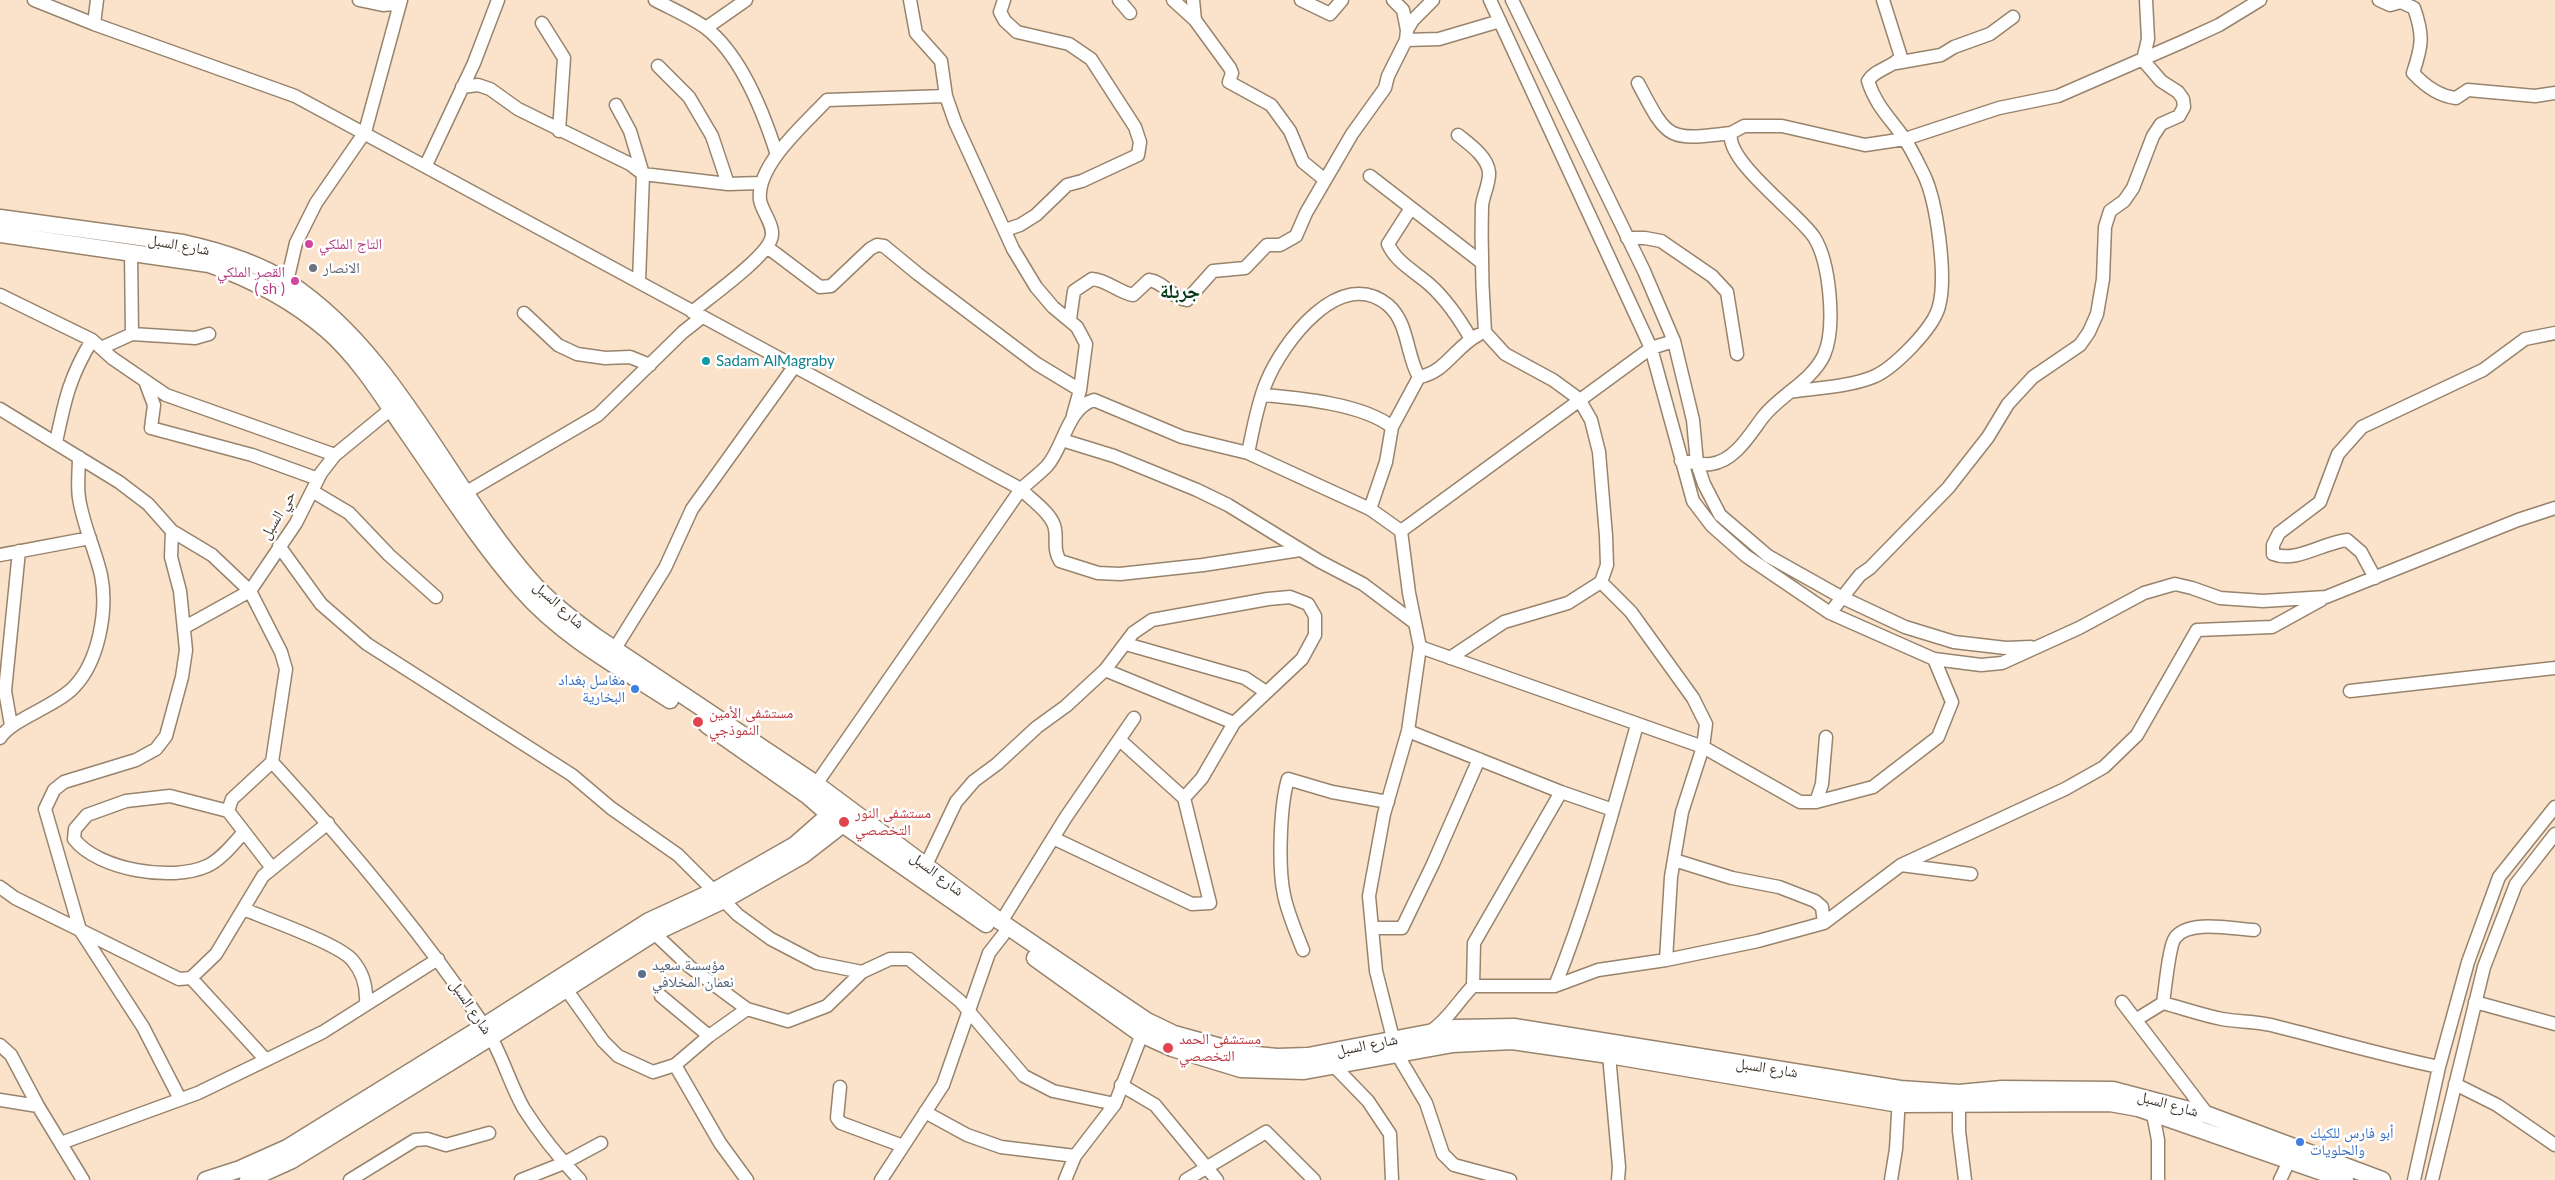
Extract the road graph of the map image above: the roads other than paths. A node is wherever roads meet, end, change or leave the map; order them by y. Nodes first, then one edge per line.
1 (34, 0) edge
2 (97, 0) edge
3 (359, 0) edge
4 (498, 0) edge
5 (655, 0) edge
6 (746, 0) edge
7 (910, 0) edge
8 (1004, 0) edge
9 (1119, 0) edge
10 (1173, 0) edge
11 (1193, 0) edge
12 (1301, 0) edge
13 (1342, 0) edge
14 (1393, 0) edge
15 (1433, 0) edge
16 (1490, 0) edge
17 (1512, 0) edge
18 (1882, 0) edge
19 (2146, 0) edge
20 (2260, 0) edge
21 (2379, 0) edge
22 (401, 2) edge
23 (1130, 13) dead end
24 (2013, 17) dead end
25 (1195, 20) junction
26 (1500, 21) junction
27 (542, 23) dead end
28 (94, 24) junction
29 (706, 28) junction
30 (1407, 35) junction
31 (2143, 60) junction
32 (1896, 63) junction
33 (658, 66) dead end
34 (1638, 83) dead end
35 (462, 87) junction
36 (2555, 93) edge
37 (946, 96) junction
38 (616, 105) dead end
39 (559, 131) junction
40 (365, 132) junction
41 (1731, 133) junction
42 (1458, 135) dead end
43 (1905, 139) junction
44 (777, 155) junction
45 (426, 165) junction
46 (643, 174) junction
47 (1370, 176) dead end
48 (1325, 180) junction
49 (760, 183) junction
50 (728, 184) junction
51 (1411, 208) junction
52 (0, 218) edge
53 (1004, 230) junction
54 (0, 234) edge
55 (1627, 238) junction
56 (767, 247) junction
57 (131, 252) junction
58 (1481, 262) junction
59 (639, 282) junction
60 (285, 289) junction
61 (0, 295) edge
62 (524, 313) dead end
63 (697, 314) junction
64 (1070, 319) junction
65 (1485, 332) junction
66 (2555, 333) edge
67 (132, 334) junction
68 (210, 334) dead end
69 (1471, 339) junction
70 (1674, 341) junction
71 (97, 344) junction
72 (1651, 348) junction
73 (1737, 354) dead end
74 (650, 365) junction
75 (794, 367) junction
76 (1419, 378) junction
77 (145, 380) junction
78 (1080, 390) junction
79 (1790, 392) junction
80 (1262, 395) junction
81 (1579, 399) junction
82 (0, 409) edge
83 (392, 409) junction
84 (1072, 420) junction
85 (1392, 428) junction
86 (1062, 440) junction
87 (56, 442) junction
88 (1248, 453) junction
89 (335, 455) junction
90 (79, 456) junction
91 (1681, 461) junction
92 (1697, 463) junction
93 (318, 479) junction
94 (1021, 489) junction
95 (312, 491) junction
96 (465, 492) junction
97 (2555, 508) edge
98 (1370, 509) junction
99 (172, 530) junction
100 (1402, 531) junction
101 (90, 538) junction
102 (279, 546) junction
103 (1300, 550) junction
104 (19, 551) junction
105 (0, 555) edge
106 (2375, 578) junction
107 (1601, 582) junction
108 (250, 591) junction
109 (436, 597) dead end
110 (1841, 597) junction
111 (2326, 597) junction
112 (1830, 613) junction
113 (1415, 623) junction
114 (185, 627) junction
115 (1126, 644) junction
116 (2034, 647) junction
117 (1420, 648) junction
118 (614, 650) junction
119 (1450, 658) junction
120 (1934, 659) junction
121 (2555, 668) edge
122 (1105, 670) junction
123 (2350, 691) dead end
124 (1266, 692) junction
125 (1134, 718) dead end
126 (1234, 723) junction
127 (11, 726) junction
128 (1638, 726) junction
129 (1408, 731) junction
130 (1826, 737) dead end
131 (0, 738) edge
132 (1121, 740) junction
133 (1703, 747) junction
134 (1479, 759) junction
135 (272, 762) junction
136 (812, 790) junction
137 (1561, 792) junction
138 (1184, 798) junction
139 (1388, 802) junction
140 (1816, 802) junction
141 (2555, 807) edge
142 (1613, 810) junction
143 (228, 811) junction
144 (842, 814) junction
145 (328, 823) junction
146 (244, 832) junction
147 (2555, 834) edge
148 (1053, 838) junction
149 (1674, 860) junction
150 (926, 865) junction
151 (1901, 865) junction
152 (272, 868) junction
153 (1971, 874) dead end
154 (0, 887) edge
155 (720, 895) junction
156 (244, 909) junction
157 (1824, 923) junction
158 (1002, 928) junction
159 (1372, 928) junction
160 (80, 930) junction
161 (2254, 930) dead end
162 (654, 933) junction
163 (1303, 950) dead end
164 (438, 959) junction
165 (1666, 960) junction
166 (862, 972) junction
167 (191, 978) junction
168 (1473, 986) junction
169 (1555, 986) junction
170 (566, 989) junction
171 (661, 996) dead end
172 (2122, 1002) dead end
173 (2475, 1002) junction
174 (2163, 1003) junction
175 (366, 1004) junction
176 (747, 1009) junction
177 (968, 1011) junction
178 (2136, 1019) junction
179 (2555, 1024) edge
180 (1144, 1028) junction
181 (488, 1032) junction
182 (1427, 1034) junction
183 (709, 1036) junction
184 (0, 1045) edge
185 (1395, 1046) junction
186 (1609, 1055) junction
187 (266, 1060) junction
188 (675, 1065) junction
189 (1334, 1066) junction
190 (2439, 1066) junction
191 (2455, 1084) junction
192 (1121, 1085) junction
193 (840, 1087) dead end
194 (1899, 1097) junction
195 (180, 1099) junction
196 (1959, 1099) junction
197 (0, 1100) edge
198 (1115, 1104) junction
199 (38, 1106) junction
200 (925, 1112) junction
201 (2153, 1114) junction
202 (2208, 1115) junction
203 (489, 1133) dead end
204 (61, 1142) junction
205 (601, 1143) dead end
206 (2555, 1145) edge
207 (903, 1146) junction
208 (1075, 1156) junction
209 (2289, 1161) junction
210 (564, 1163) junction
211 (1206, 1166) junction
212 (1391, 1177) edge
213 (83, 1180) edge
214 (206, 1180) edge
215 (248, 1180) edge
216 (350, 1180) edge
217 (521, 1180) edge
218 (580, 1180) edge
219 (747, 1180) edge
220 (881, 1180) edge
221 (1065, 1180) edge
222 (1186, 1180) edge
223 (1218, 1180) edge
224 (1314, 1180) edge
225 (1510, 1180) edge
226 (1618, 1180) edge
227 (1891, 1180) edge
228 (1965, 1180) edge
229 (2158, 1180) edge
230 (2280, 1180) edge
231 (2345, 1180) edge
232 (2382, 1180) edge
233 (2414, 1180) edge
234 (2432, 1180) edge

1 - 28 street
2 - 28 street
3 - 22 street
4 - 35 street
5 - 29 street
6 - 29 street
7 - 37 street
8 - 53 street
9 - 23 street
10 - 25 street
11 - 25 street
12 - 13 street
14 - 30 street
15 - 30 street
16 - 26 street
17 - 55 street
18 - 32 street
19 - 31 street
20 - 31 street
21 - 36 street
22 - 40 street
24 - 32 street
25 - 48 street
26 - 30 street
26 - 72 street
27 - 39 street
28 - 40 street
29 - 44 street
30 - 48 street
31 - 43 street
31 - 110 street
32 - 43 street
33 - 50 street
34 - 41 street
35 - 39 street
35 - 45 street
37 - 44 street
37 - 53 street
38 - 46 street
39 - 46 street
40 - 45 street
40 - 60 street
41 - 43 street
41 - 79 street
42 - 58 street
43 - 79 street
44 - 49 street
45 - 59 street
46 - 50 street
46 - 59 street
47 - 51 street
48 - 64 street
49 - 50 street
49 - 56 street
51 - 58 street
51 - 69 street
52 - 60 main road, شارع السبل
53 - 64 street
54 - 57 main road, شارع السبل
55 - 70 street
55 - 73 street
56 - 63 street
56 - 78 street
57 - 60 main road, شارع السبل
57 - 67 street
58 - 65 street
59 - 63 street
60 - 83 main road, شارع السبل
60 - 96 main road, شارع السبل
61 - 71 street
62 - 74 street
63 - 74 street
63 - 75 street
64 - 78 street
65 - 69 street
65 - 81 street
66 - 106 street
67 - 68 street
67 - 71 street
69 - 76 street
70 - 72 street
70 - 92 street
71 - 77 street
71 - 87 street
72 - 81 street
72 - 91 street
74 - 96 street
75 - 94 street
75 - 118 street
76 - 80 street
76 - 85 street
77 - 89 street
77 - 93 street
78 - 84 street
79 - 92 street
80 - 85 street
80 - 88 street
81 - 100 street
81 - 107 street
82 - 87 street
83 - 89 street, حي السبل
83 - 136 main road, شارع السبل
84 - 86 street
84 - 88 street
85 - 98 street
86 - 94 street
86 - 103 street
87 - 90 street
88 - 98 street
89 - 93 street, حي السبل
90 - 99 street
90 - 101 street
91 - 92 street
91 - 112 street
92 - 110 street
93 - 95 street, حي السبل
94 - 103 street
94 - 136 street
95 - 102 street, حي السبل
95 - 109 street
96 - 118 main road, شارع السبل
97 - 106 street
98 - 100 street
99 - 108 street
99 - 114 street
100 - 113 street
101 - 104 street
101 - 127 street
102 - 108 street, حي السبل
102 - 155 street
103 - 113 street
104 - 105 street
104 - 127 street
106 - 111 street
107 - 119 street
107 - 133 street
108 - 114 street, حي السبل
108 - 135 street
110 - 112 street
110 - 116 street
111 - 116 street
111 - 151 street
112 - 120 street
113 - 117 street
114 - 160 street
115 - 122 street
115 - 124 street
115 - 124 street
116 - 120 street
117 - 119 street
117 - 129 street
118 - 136 main road, شارع السبل
119 - 128 street
120 - 140 street
121 - 123 street
122 - 126 street
122 - 150 street
124 - 126 street
125 - 132 street
126 - 138 street
127 - 131 street
128 - 133 street
128 - 142 street
129 - 134 street
129 - 139 street
130 - 140 street
132 - 138 street
132 - 148 street
133 - 140 street
133 - 149 street
134 - 137 street
134 - 159 street
135 - 143 street
135 - 145 street, شارع السبل
136 - 144 main road, شارع السبل
137 - 142 street
137 - 168 street
138 - 148 street
139 - 159 street
139 - 163 street
141 - 190 street
142 - 169 street
143 - 146 street
143 - 146 street
144 - 150 main road, شارع السبل
144 - 155 main road
144 - 158 main road, شارع السبل
145 - 152 street
145 - 164 street, شارع السبل
146 - 152 street
147 - 173 street
148 - 158 street
149 - 157 street
149 - 165 street
150 - 158 main road, شارع السبل
151 - 153 street
151 - 157 street
152 - 156 street
154 - 160 street
155 - 162 main road
155 - 166 street
155 - 181 main road
156 - 167 street
156 - 175 street
157 - 165 street
158 - 177 street
158 - 180 main road, شارع السبل
159 - 185 street
160 - 167 street
160 - 195 street
161 - 174 street
162 - 170 main road
162 - 176 street
164 - 175 street
164 - 181 street, شارع السبل
165 - 169 street
166 - 176 street
166 - 177 street
167 - 187 street
168 - 169 street
168 - 182 street
170 - 181 main road
170 - 188 street
171 - 183 street
172 - 178 street
173 - 179 street
173 - 191 street
174 - 178 street
174 - 190 street
175 - 187 street
176 - 183 street
177 - 198 street
177 - 200 street
178 - 202 street
180 - 185 main road, شارع السبل
180 - 189 main road, شارع السبل
180 - 192 street
181 - 210 street, شارع السبل
181 - 214 main road
181 - 215 main road
182 - 185 main road, شارع السبل
182 - 194 main road, شارع السبل
183 - 188 street
184 - 199 street
185 - 186 main road, شارع السبل
185 - 189 main road, شارع السبل
185 - 225 street
186 - 194 main road, شارع السبل
186 - 226 street
187 - 195 street
188 - 219 street
189 - 212 street
190 - 233 street
191 - 206 street
191 - 234 street
192 - 198 street
192 - 211 street
193 - 207 street
194 - 196 main road, شارع السبل
194 - 227 street
195 - 204 street
196 - 201 main road, شارع السبل
196 - 202 main road, شارع السبل
196 - 228 street
197 - 199 street
198 - 208 street
199 - 204 street
200 - 207 street
200 - 208 street
201 - 209 main road, شارع السبل
201 - 229 street
202 - 232 main road, شارع السبل
203 - 216 street
204 - 213 street
205 - 210 street
207 - 220 street
208 - 221 street
209 - 230 street
209 - 231 main road, شارع السبل
210 - 217 street
210 - 218 street, شارع السبل
211 - 222 street
211 - 223 street
211 - 224 street

